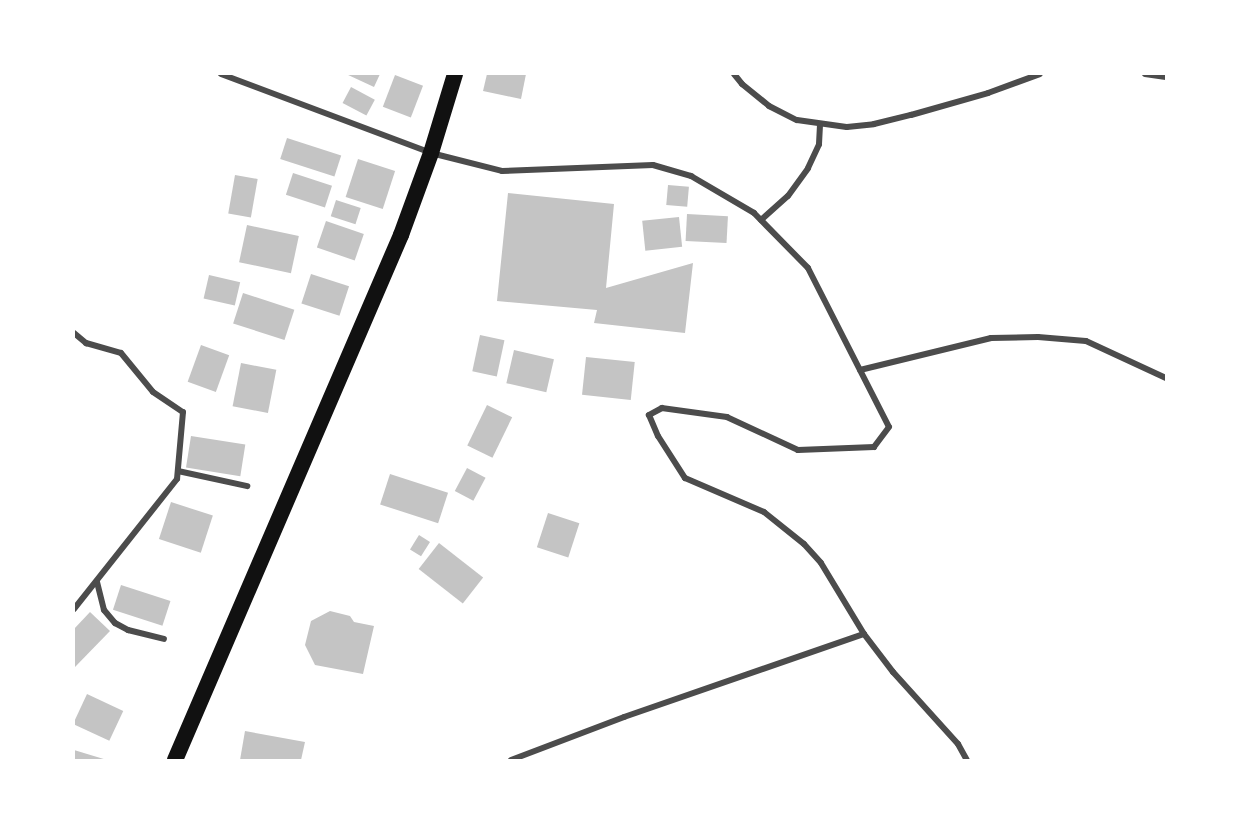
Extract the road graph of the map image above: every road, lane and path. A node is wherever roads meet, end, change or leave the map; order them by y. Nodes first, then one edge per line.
1 (221, 74) edge
2 (455, 74) edge
3 (734, 74) edge
4 (1040, 74) edge
5 (1145, 74) edge
6 (1167, 77) edge
7 (820, 125) junction
8 (431, 153) junction
9 (761, 220) junction
10 (74, 333) edge
11 (860, 370) junction
12 (1167, 378) edge
13 (178, 471) junction
14 (247, 486) dead end
15 (97, 582) junction
16 (74, 609) edge
17 (864, 634) junction
18 (164, 639) dead end
19 (175, 760) edge
20 (511, 760) edge
21 (967, 760) edge

1 - 8 street
2 - 8 highway
3 - 7 street
4 - 7 street
5 - 6 street
7 - 9 street
8 - 9 street
8 - 19 highway
9 - 11 street
10 - 13 street
11 - 12 street
11 - 17 street
13 - 14 street
13 - 15 street
15 - 16 street
15 - 18 street
17 - 20 street
17 - 21 street

